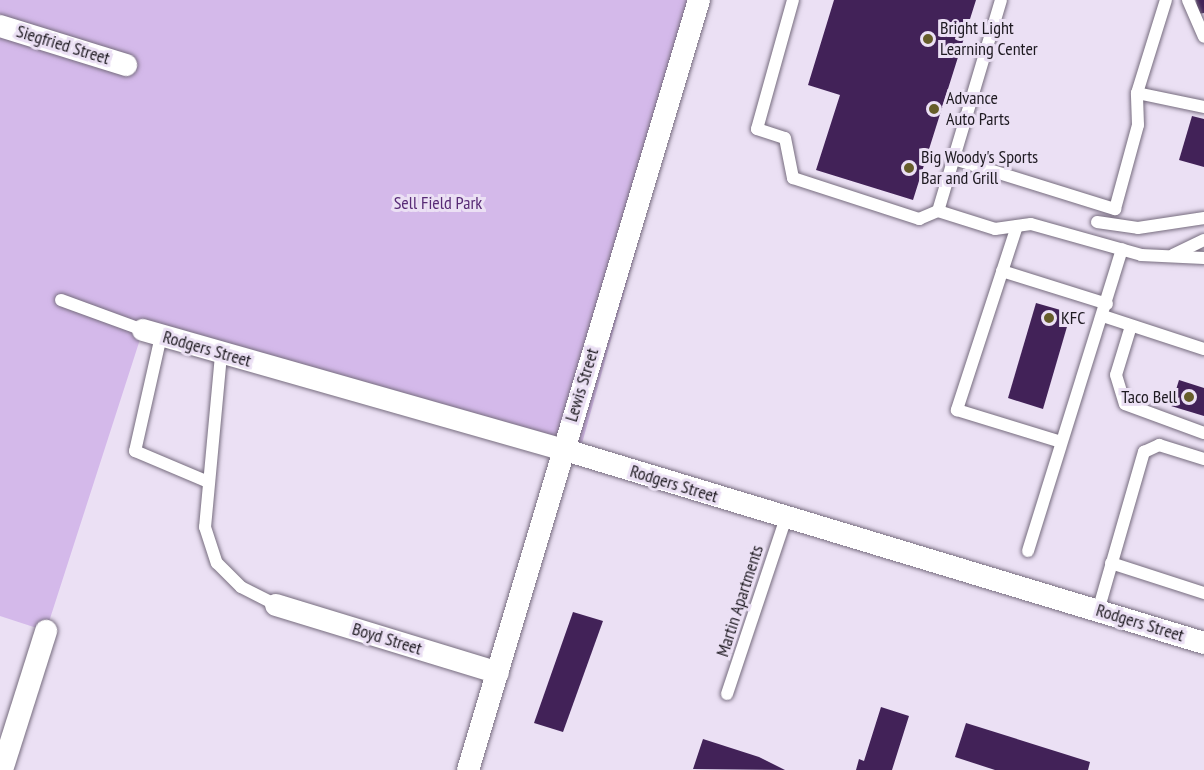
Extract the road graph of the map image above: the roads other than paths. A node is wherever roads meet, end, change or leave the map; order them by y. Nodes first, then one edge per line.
1 (699, 0) edge
2 (793, 0) edge
3 (1001, 0) edge
4 (1166, 0) edge
5 (1188, 0) edge
6 (0, 26) edge
7 (1204, 37) edge
8 (126, 65) dead end
9 (1137, 93) junction
10 (1204, 107) edge
11 (954, 159) junction
12 (1104, 206) junction
13 (938, 211) junction
14 (1204, 218) edge
15 (1097, 222) junction
16 (1017, 226) junction
17 (1204, 239) edge
18 (1092, 241) junction
19 (1122, 249) junction
20 (1173, 255) junction
21 (1200, 260) edge
22 (1002, 271) junction
23 (61, 300) dead end
24 (1105, 310) junction
25 (1131, 326) junction
26 (152, 333) junction
27 (1204, 349) edge
28 (221, 356) junction
29 (1204, 433) edge
30 (1061, 442) junction
31 (562, 449) junction
32 (1204, 459) edge
33 (206, 481) junction
34 (786, 518) junction
35 (1028, 551) dead end
36 (1111, 563) junction
37 (1204, 592) edge
38 (276, 605) joint
39 (1098, 611) junction
40 (46, 631) dead end
41 (1204, 643) edge
42 (498, 673) junction
43 (727, 694) dead end
44 (2, 770) edge
45 (468, 770) edge

1 - 31 street, Lewis Street
2 - 13 lane
3 - 11 lane
4 - 9 lane
5 - 7 lane
6 - 8 street, Siegfried Street
9 - 10 lane
9 - 12 lane
11 - 12 lane
11 - 13 lane
12 - 15 lane
13 - 16 lane
14 - 15 lane
15 - 18 lane
16 - 18 lane
16 - 22 lane
17 - 20 lane
18 - 19 lane
19 - 20 lane
19 - 24 lane
20 - 21 lane
22 - 24 lane
22 - 30 lane
23 - 26 lane
24 - 25 lane
24 - 30 lane
25 - 27 lane
25 - 29 lane
26 - 28 street, Rodgers Street
26 - 33 lane
28 - 31 street, Rodgers Street
28 - 33 lane
30 - 35 lane
31 - 34 street, Rodgers Street
31 - 42 street, Lewis Street
32 - 36 lane
33 - 38 lane
34 - 39 street, Rodgers Street
34 - 43 lane, Martin Apartments
36 - 37 lane
36 - 39 lane
38 - 42 street, Boyd Street
39 - 41 street, Rodgers Street
40 - 44 street
42 - 45 street, Lewis Street

